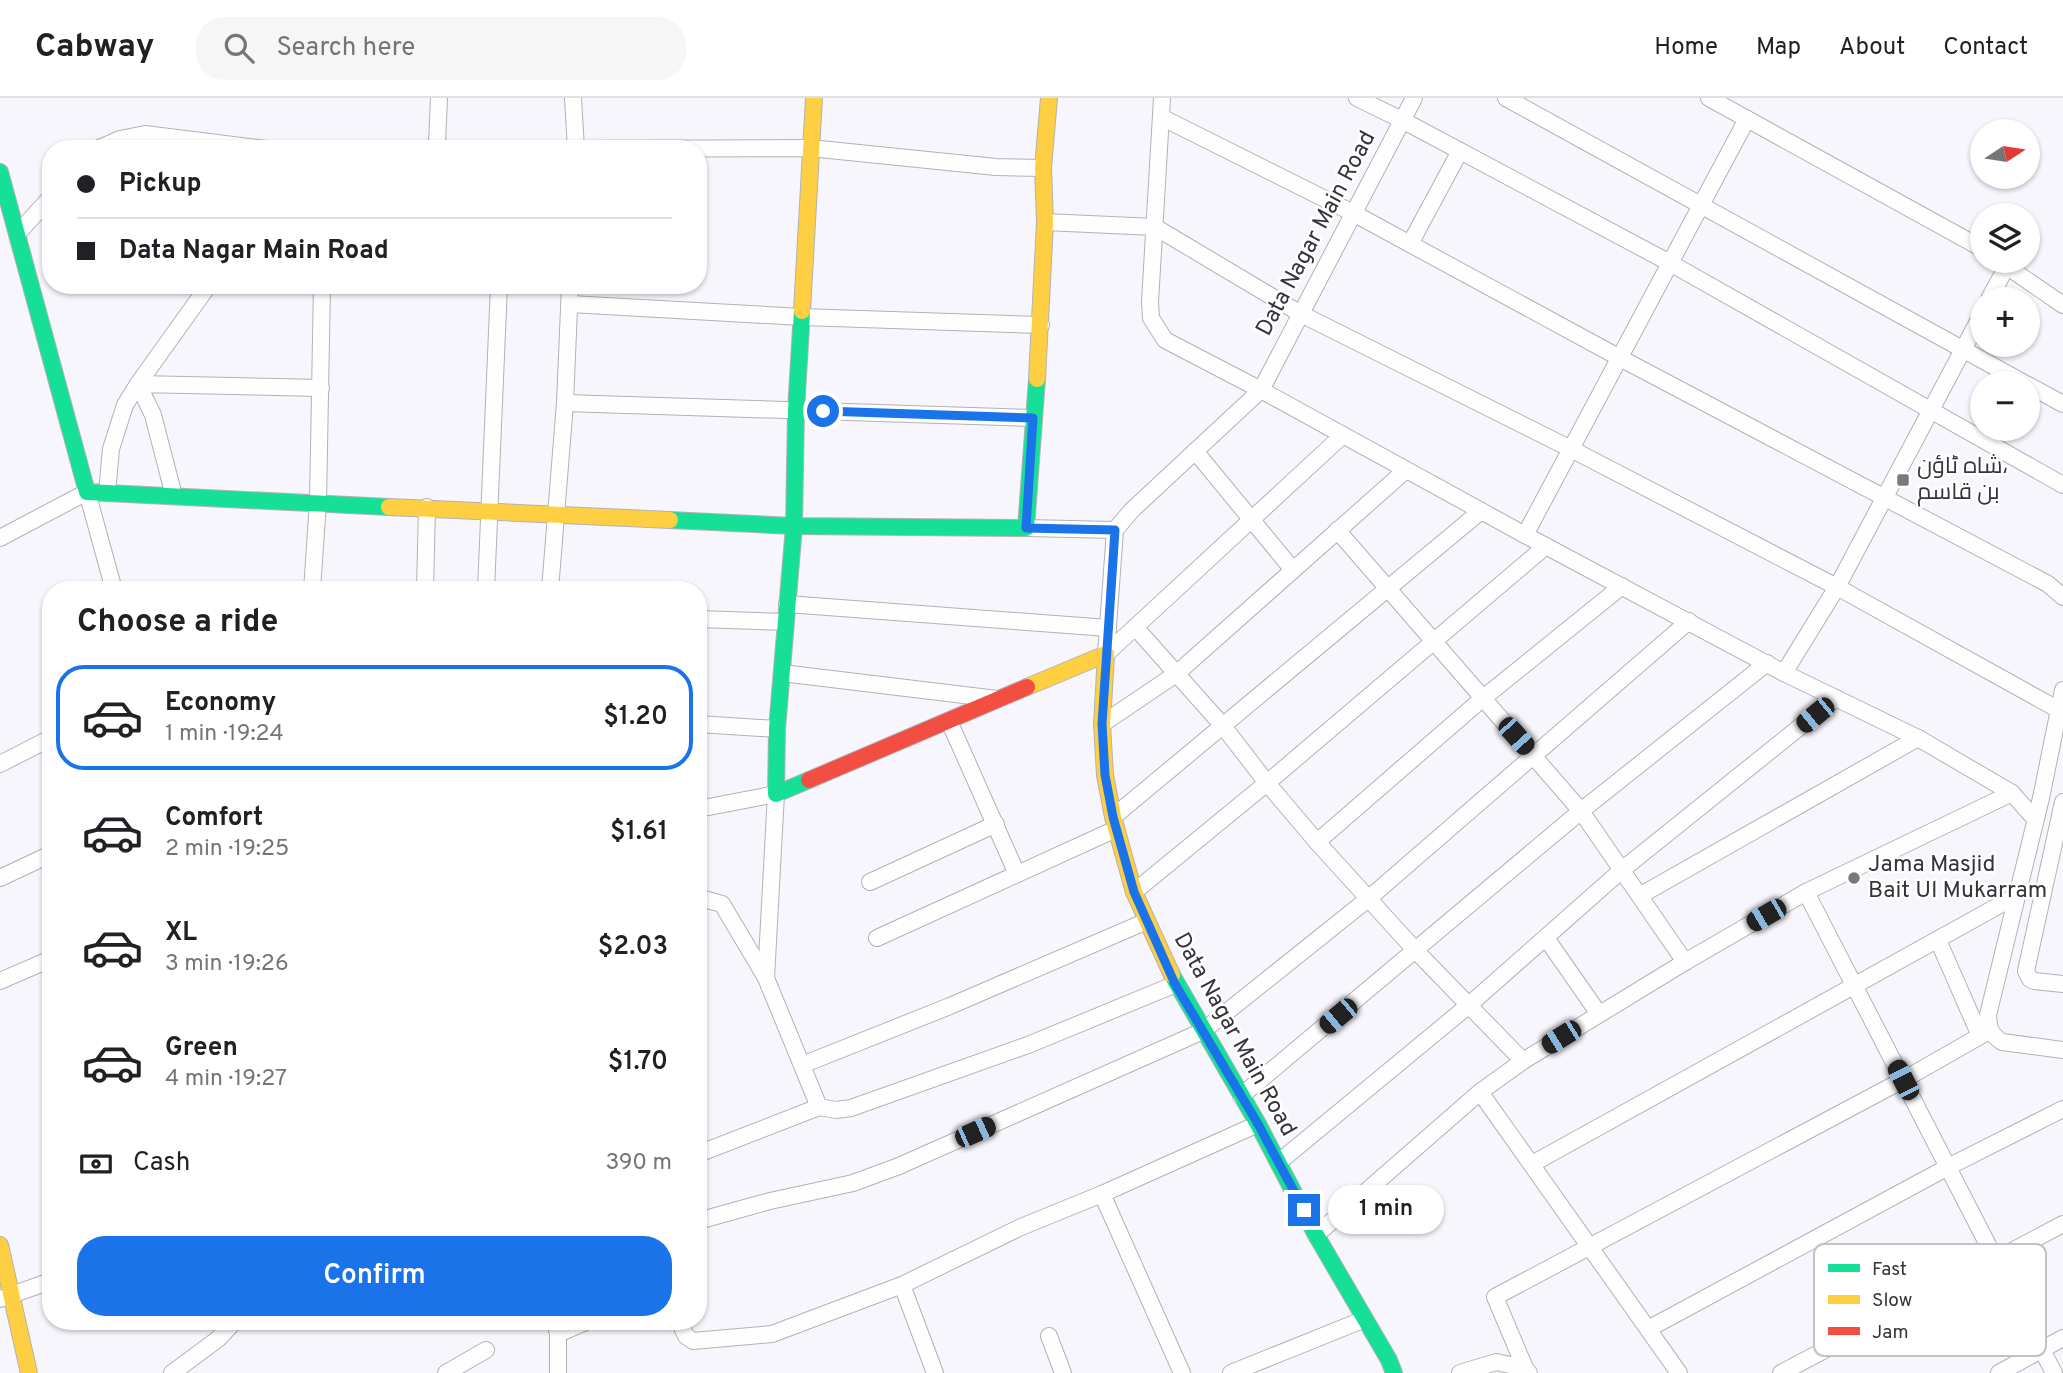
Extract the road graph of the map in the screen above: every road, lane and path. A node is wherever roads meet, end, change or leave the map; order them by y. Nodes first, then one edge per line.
1 (439, 98) edge
2 (573, 98) edge
3 (814, 98) edge
4 (1049, 98) edge
5 (1163, 98) edge
6 (1357, 98) edge
7 (1414, 98) edge
8 (1506, 98) edge
9 (1709, 98) edge
10 (1161, 117) junction
11 (1747, 119) junction
12 (1402, 120) junction
13 (118, 140) edge
14 (193, 140) edge
15 (437, 140) edge
16 (576, 140) edge
17 (707, 148) edge
18 (810, 148) junction
19 (1460, 151) junction
20 (1043, 168) junction
21 (0, 172) edge
22 (1702, 205) junction
23 (42, 207) edge
24 (1353, 213) junction
25 (1045, 222) junction
26 (1155, 227) junction
27 (17, 233) junction
28 (1970, 242) edge
29 (1410, 244) junction
30 (1670, 263) junction
31 (2017, 273) edge
32 (202, 294) edge
33 (322, 294) edge
34 (499, 294) edge
35 (570, 294) edge
36 (570, 304) junction
37 (2063, 305) edge
38 (1301, 314) junction
39 (802, 317) junction
40 (1041, 325) junction
41 (1970, 336) edge
42 (1962, 350) junction
43 (1620, 358) junction
44 (2002, 371) edge
45 (138, 384) junction
46 (321, 388) junction
47 (1261, 390) junction
48 (2040, 392) edge
49 (565, 403) junction
50 (2063, 404) edge
51 (796, 410) junction
52 (1931, 410) junction
53 (1033, 418) junction
54 (1343, 435) junction
55 (1571, 449) junction
56 (1195, 452) junction
57 (1406, 470) junction
58 (2063, 485) edge
59 (87, 492) junction
60 (107, 493) junction
61 (174, 496) junction
62 (1885, 496) junction
63 (318, 502) junction
64 (427, 507) junction
65 (490, 510) junction
66 (1481, 511) junction
67 (555, 514) junction
68 (1252, 519) junction
69 (794, 526) junction
70 (1026, 528) junction
71 (1115, 530) junction
72 (1337, 530) junction
73 (1525, 535) junction
74 (0, 538) edge
75 (1546, 546) junction
76 (1293, 569) junction
77 (112, 581) edge
78 (313, 581) edge
79 (425, 581) edge
80 (486, 581) edge
81 (551, 581) edge
82 (1622, 586) junction
83 (1837, 587) junction
84 (1389, 588) junction
85 (2063, 597) edge
86 (788, 604) junction
87 (707, 619) edge
88 (1689, 621) junction
89 (786, 622) junction
90 (1135, 627) junction
91 (1108, 628) junction
92 (1433, 642) junction
93 (1106, 654) junction
94 (1767, 663) junction
95 (782, 673) junction
96 (1784, 673) junction
97 (1176, 674) junction
98 (2063, 690) edge
99 (1836, 698) junction
100 (1000, 699) junction
101 (1482, 699) junction
102 (2059, 710) junction
103 (949, 721) junction
104 (1102, 724) junction
105 (707, 725) edge
106 (1223, 726) junction
107 (777, 729) junction
108 (1918, 738) junction
109 (42, 743) edge
110 (1532, 755) junction
111 (0, 764) edge
112 (1267, 783) junction
113 (2012, 793) junction
114 (776, 794) junction
115 (2063, 802) edge
116 (707, 808) edge
117 (1581, 811) junction
118 (2034, 818) junction
119 (1115, 823) junction
120 (996, 824) junction
121 (1317, 842) junction
122 (42, 858) edge
123 (1623, 869) junction
124 (1017, 874) junction
125 (0, 878) edge
126 (870, 882) dead end
127 (1134, 892) junction
128 (1806, 892) junction
129 (1641, 895) junction
130 (2016, 896) junction
131 (1368, 899) junction
132 (707, 900) edge
133 (1147, 921) junction
134 (1546, 937) junction
135 (877, 938) dead end
136 (1938, 940) junction
137 (1416, 951) junction
138 (1685, 962) junction
139 (42, 963) edge
140 (766, 978) junction
141 (0, 981) edge
142 (1175, 984) junction
143 (2063, 984) edge
144 (1855, 987) junction
145 (1469, 1005) junction
146 (1599, 1014) junction
147 (1203, 1031) junction
148 (1985, 1033) junction
149 (2063, 1050) edge
150 (1523, 1061) junction
151 (802, 1065) junction
152 (1903, 1080) junction
153 (1480, 1092) junction
154 (1241, 1096) junction
155 (819, 1107) junction
156 (2063, 1109) edge
157 (1258, 1124) junction
158 (707, 1151) edge
159 (1279, 1162) junction
160 (1532, 1164) junction
161 (1948, 1167) junction
162 (1102, 1194) junction
163 (707, 1218) edge
164 (2063, 1224) edge
165 (1316, 1235) junction
166 (1987, 1244) edge
167 (2027, 1244) edge
168 (0, 1245) edge
169 (1590, 1247) junction
170 (42, 1284) edge
171 (902, 1285) junction
172 (6, 1298) edge
173 (1366, 1319) junction
174 (1648, 1329) junction
175 (226, 1330) edge
176 (556, 1330) edge
177 (683, 1330) edge
178 (1049, 1336) dead end
179 (2063, 1338) edge
180 (2046, 1348) edge
181 (486, 1350) dead end
182 (1814, 1356) edge
183 (2031, 1356) edge
184 (2045, 1356) edge
185 (1527, 1370) edge
186 (29, 1373) edge
187 (172, 1373) edge
188 (446, 1373) edge
189 (558, 1373) edge
190 (934, 1373) edge
191 (1063, 1373) edge
192 (1182, 1373) edge
193 (1231, 1373) edge
194 (1394, 1373) edge
195 (1460, 1373) edge
196 (1679, 1373) edge
197 (1782, 1373) edge
198 (1999, 1373) edge
199 (2053, 1373) edge

1 - 15 street
2 - 16 street
3 - 18 street
4 - 20 street
5 - 10 street
6 - 12 street
7 - 12 street, Data Nagar Main Road
8 - 22 street
9 - 11 street
10 - 24 street
10 - 26 street
11 - 22 street
11 - 28 street
12 - 19 street
12 - 24 street, Data Nagar Main Road
13 - 14 street
17 - 18 street
18 - 20 street
18 - 39 street
19 - 29 street
19 - 30 street
20 - 25 street
21 - 27 street
22 - 30 street
22 - 42 street
23 - 27 street
24 - 29 street
24 - 38 street, Data Nagar Main Road
25 - 26 street
25 - 40 street
26 - 38 street
26 - 47 street
27 - 59 street
29 - 43 street
30 - 43 street
30 - 52 street
31 - 37 street
32 - 45 street
33 - 46 street
34 - 65 street
35 - 36 street
36 - 39 street
36 - 49 street
38 - 47 street, Data Nagar Main Road
38 - 55 street
39 - 40 street
39 - 51 street
40 - 53 street
41 - 42 street
42 - 44 street
42 - 52 street
43 - 55 street
43 - 62 street
45 - 46 street
45 - 60 street
45 - 61 street
46 - 63 street
47 - 54 street
47 - 56 street, Data Nagar Main Road
48 - 50 street
49 - 51 street
49 - 67 street
51 - 53 street
51 - 69 street
52 - 58 street
52 - 62 street
53 - 70 street
54 - 57 street
54 - 68 street
55 - 73 street
55 - 83 street
56 - 68 street
56 - 71 street, Data Nagar Main Road
57 - 66 street
57 - 72 street
59 - 60 street
59 - 74 street
59 - 77 street
60 - 61 street
61 - 63 street
62 - 83 street
62 - 85 street
63 - 64 street
63 - 78 street
64 - 65 street
64 - 79 street
65 - 67 street
65 - 80 street
66 - 73 street
66 - 84 street
67 - 69 street
67 - 81 street
68 - 76 street
68 - 90 street
69 - 70 street
69 - 86 street
70 - 71 street
71 - 91 street, Data Nagar Main Road
72 - 76 street
72 - 84 street
73 - 75 street
75 - 82 street
75 - 92 street
76 - 97 street
82 - 88 street
82 - 101 street
83 - 96 street
83 - 102 street
84 - 92 street
84 - 106 street
86 - 89 street
86 - 91 street
87 - 89 street
88 - 94 street
88 - 110 street
89 - 95 street
90 - 93 street
90 - 97 street
91 - 93 street, Data Nagar Main Road
92 - 101 street
92 - 112 street
93 - 100 street
93 - 104 street, Data Nagar Main Road
94 - 96 street
94 - 117 street
95 - 100 street
95 - 107 street
96 - 99 street
97 - 104 street
97 - 106 street
98 - 102 street
99 - 108 street
99 - 123 street
100 - 103 street
101 - 110 street
101 - 121 street
102 - 118 street
103 - 114 street
103 - 120 street
104 - 119 street, Data Nagar Main Road
105 - 107 street
106 - 112 street
106 - 119 street
107 - 114 street
108 - 113 street
108 - 129 street
109 - 111 street
110 - 117 street
110 - 131 street
112 - 121 street
112 - 127 street
113 - 118 street
113 - 128 street
114 - 116 street
114 - 140 street
115 - 143 street
117 - 123 street
117 - 137 street
118 - 130 street
119 - 124 street
119 - 127 street, Data Nagar Main Road
120 - 124 street
120 - 126 street
121 - 131 street
122 - 125 street
123 - 129 street
123 - 134 street
124 - 135 street
127 - 133 street, Data Nagar Main Road
128 - 138 street
128 - 144 street
129 - 138 street
130 - 136 street
130 - 148 street
131 - 137 street
131 - 147 street
132 - 140 street
133 - 142 street, Data Nagar Main Road
133 - 151 street
134 - 145 street
134 - 146 street
136 - 144 street
136 - 148 street
137 - 145 street
137 - 154 street
138 - 146 street
139 - 141 street
140 - 151 street
142 - 147 street, Data Nagar Main Road
142 - 155 street
144 - 152 street
144 - 160 street
145 - 150 street
145 - 159 street
146 - 150 street
147 - 154 street, Data Nagar Main Road
147 - 163 street
148 - 149 street
148 - 152 street
150 - 153 street
151 - 155 street
152 - 161 street
152 - 169 street
153 - 160 street
153 - 165 street
154 - 157 street, Data Nagar Main Road
155 - 158 street
156 - 161 street
157 - 159 street, Data Nagar Main Road
157 - 162 street
159 - 165 street, Data Nagar Main Road
160 - 169 street
161 - 166 street
161 - 174 street
162 - 171 street
162 - 192 street
164 - 167 street
165 - 173 street, Data Nagar Main Road
168 - 172 street
169 - 174 street
169 - 185 street
170 - 172 street
171 - 177 street
171 - 190 street
172 - 186 street
173 - 193 street
173 - 194 street, Data Nagar Main Road
174 - 196 street
175 - 187 street
176 - 189 street
178 - 191 street
179 - 180 street
181 - 188 street
182 - 197 street
183 - 198 street
184 - 199 street
185 - 195 street

